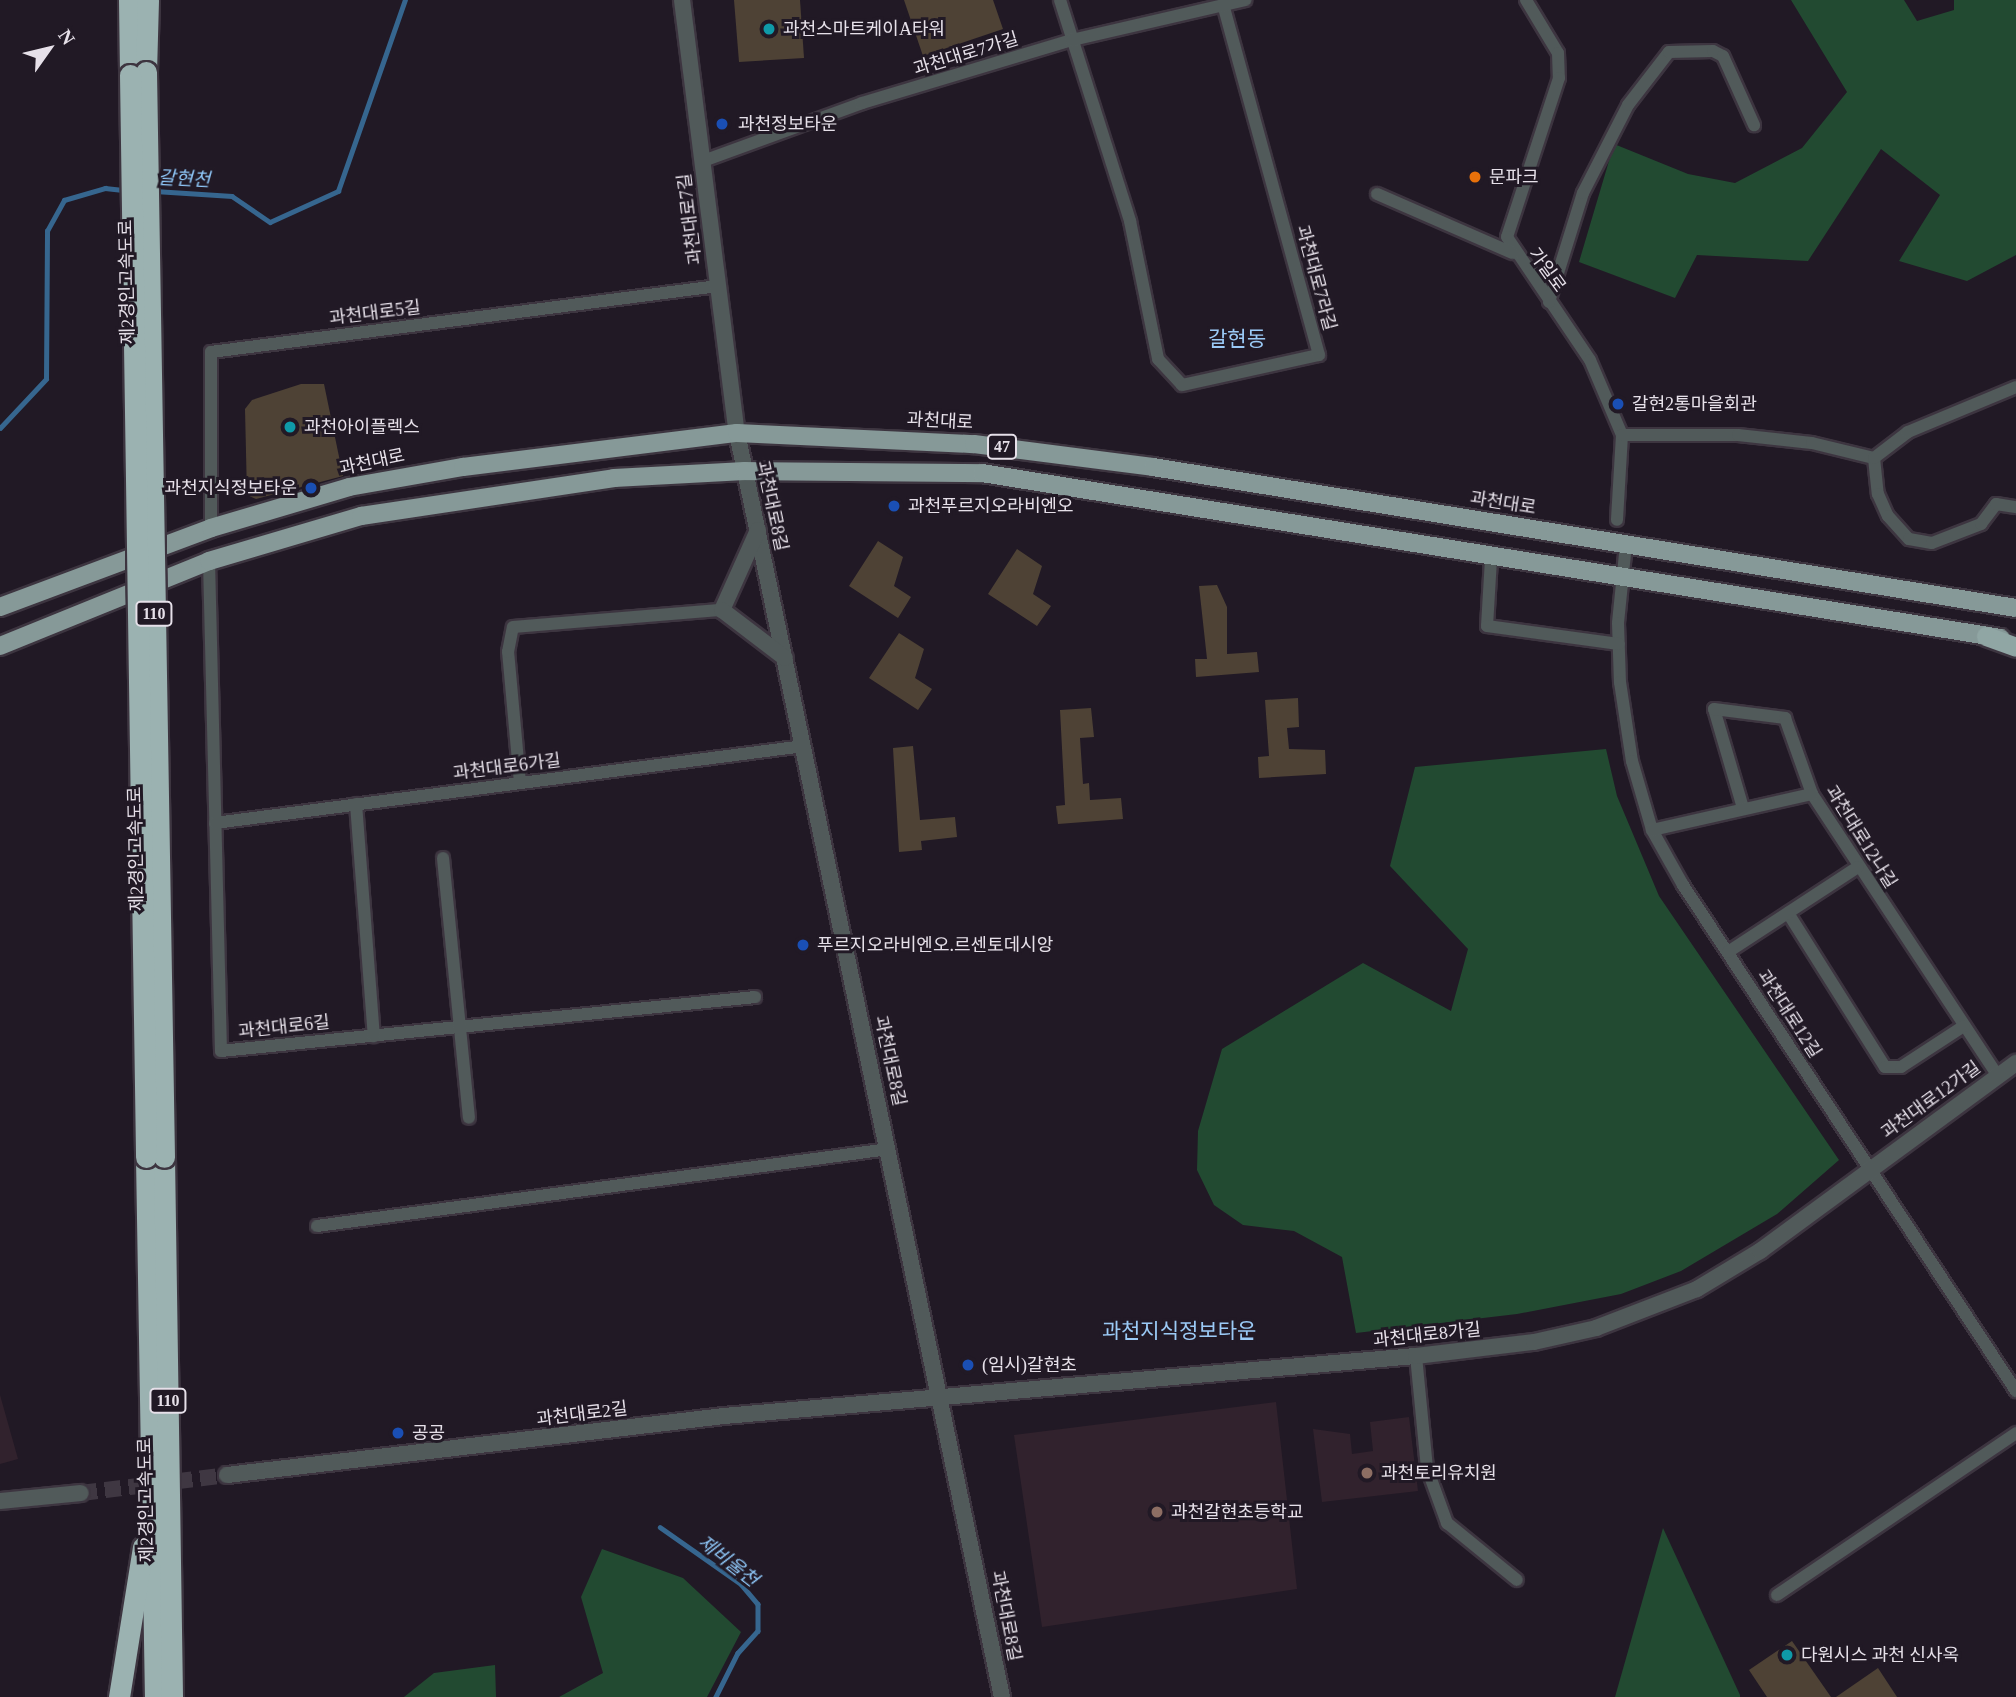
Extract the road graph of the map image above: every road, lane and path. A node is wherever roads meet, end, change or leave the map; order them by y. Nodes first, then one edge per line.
1 (129, 0) edge
2 (148, 0) edge
3 (682, 0) edge
4 (1060, 0) edge
5 (1245, 0) edge
6 (1526, 0) edge
7 (1223, 5) junction
8 (1072, 40) junction
9 (138, 74) junction
10 (1754, 125) dead end
11 (703, 162) junction
12 (1377, 194) dead end
13 (1513, 253) junction
14 (718, 286) junction
15 (1549, 302) junction
16 (2016, 387) edge
17 (737, 433) junction
18 (1622, 435) junction
19 (1874, 458) junction
20 (745, 471) junction
21 (2016, 507) edge
22 (1617, 520) dead end
23 (211, 528) junction
24 (758, 530) junction
25 (1626, 544) junction
26 (1491, 559) junction
27 (209, 561) junction
28 (1622, 581) junction
29 (0, 607) edge
30 (2016, 608) edge
31 (722, 610) junction
32 (1986, 636) junction
33 (2016, 640) edge
34 (1619, 644) junction
35 (0, 646) edge
36 (2016, 647) edge
37 (785, 658) junction
38 (804, 746) junction
39 (520, 783) junction
40 (1812, 794) junction
41 (356, 804) junction
42 (1743, 808) junction
43 (215, 822) junction
44 (1653, 830) junction
45 (443, 858) dead end
46 (1858, 867) junction
47 (1788, 913) junction
48 (1728, 952) junction
49 (755, 997) dead end
50 (1964, 1026) junction
51 (460, 1027) junction
52 (374, 1036) junction
53 (2016, 1063) edge
54 (1998, 1076) junction
55 (469, 1118) dead end
56 (889, 1149) junction
57 (155, 1157) junction
58 (1870, 1169) junction
59 (317, 1226) dead end
60 (1416, 1356) junction
61 (2016, 1391) edge
62 (942, 1396) junction
63 (2016, 1433) edge
64 (227, 1475) tunnel mouth
65 (152, 1489) junction
66 (81, 1493) tunnel mouth
67 (0, 1501) edge
68 (1517, 1580) dead end
69 (1777, 1595) dead end
70 (171, 1645) junction
71 (119, 1697) edge
72 (155, 1697) edge
73 (172, 1697) edge
74 (180, 1697) edge
75 (1002, 1697) edge

1 - 9 highway, 제2경인고속도로 / 110
2 - 9 highway, 제2경인고속도로 / 110
3 - 11 street, 과천대로7길
4 - 8 street
5 - 7 street, 과천대로7가길
6 - 13 street, 가일로
7 - 8 street, 과천대로7가길
7 - 8 street, 과천대로7라길
8 - 11 street, 과천대로7가길
9 - 57 highway, 제2경인고속도로 / 110, bridge
10 - 15 street
11 - 14 street, 과천대로7길
12 - 13 street
13 - 15 street, 가일로
14 - 17 street, 과천대로7길
14 - 23 street, 과천대로5길
15 - 18 street, 가일로
16 - 19 street
17 - 20 street, 과천대로8길
17 - 23 main road, 과천대로 / 47
17 - 25 main road, 과천대로 / 47
18 - 19 street
18 - 22 street, 가일로
19 - 21 street
20 - 24 street, 과천대로8길
20 - 26 main road
20 - 27 main road
23 - 29 main road, 과천대로 / 47
24 - 31 street
24 - 37 street, 과천대로8길
25 - 28 street, 과천대로12길
25 - 30 main road, 과천대로 / 47
26 - 28 main road
26 - 34 street
27 - 35 main road
27 - 43 street, 과천대로6길
28 - 32 main road
28 - 34 street, 과천대로12길
31 - 37 street
31 - 39 street
32 - 33 main road
32 - 36 highway
34 - 44 street, 과천대로12길
37 - 38 street, 과천대로8길
38 - 39 street, 과천대로6가길
38 - 56 street, 과천대로8길
39 - 41 street, 과천대로6가길
40 - 42 street
40 - 42 street, 과천대로12나길
40 - 46 street, 과천대로12나길
41 - 43 street, 과천대로6가길
41 - 52 street
42 - 44 street
43 - 52 street, 과천대로6길
44 - 48 street, 과천대로12길
45 - 51 street
46 - 47 street
46 - 50 street, 과천대로12나길
47 - 48 street
47 - 50 street
48 - 58 street, 과천대로12길
49 - 51 street, 과천대로6길
50 - 54 street, 과천대로12나길
51 - 52 street, 과천대로6길
51 - 55 street
53 - 54 street, 과천대로12가길
54 - 58 street, 과천대로12가길
56 - 59 street
56 - 62 street, 과천대로8길
57 - 65 highway, 제2경인고속도로 / 110
57 - 70 highway, 제2경인고속도로 / 110
58 - 60 street, 과천대로8가길
58 - 61 street, 과천대로12길
60 - 62 street, 과천대로8가길
60 - 68 street
62 - 64 street, 과천대로2길
62 - 75 street, 과천대로8길
63 - 69 street
65 - 71 highway
65 - 72 highway, 제2경인고속도로 / 110
66 - 67 street
70 - 73 highway, 제2경인고속도로 / 110
70 - 74 highway

